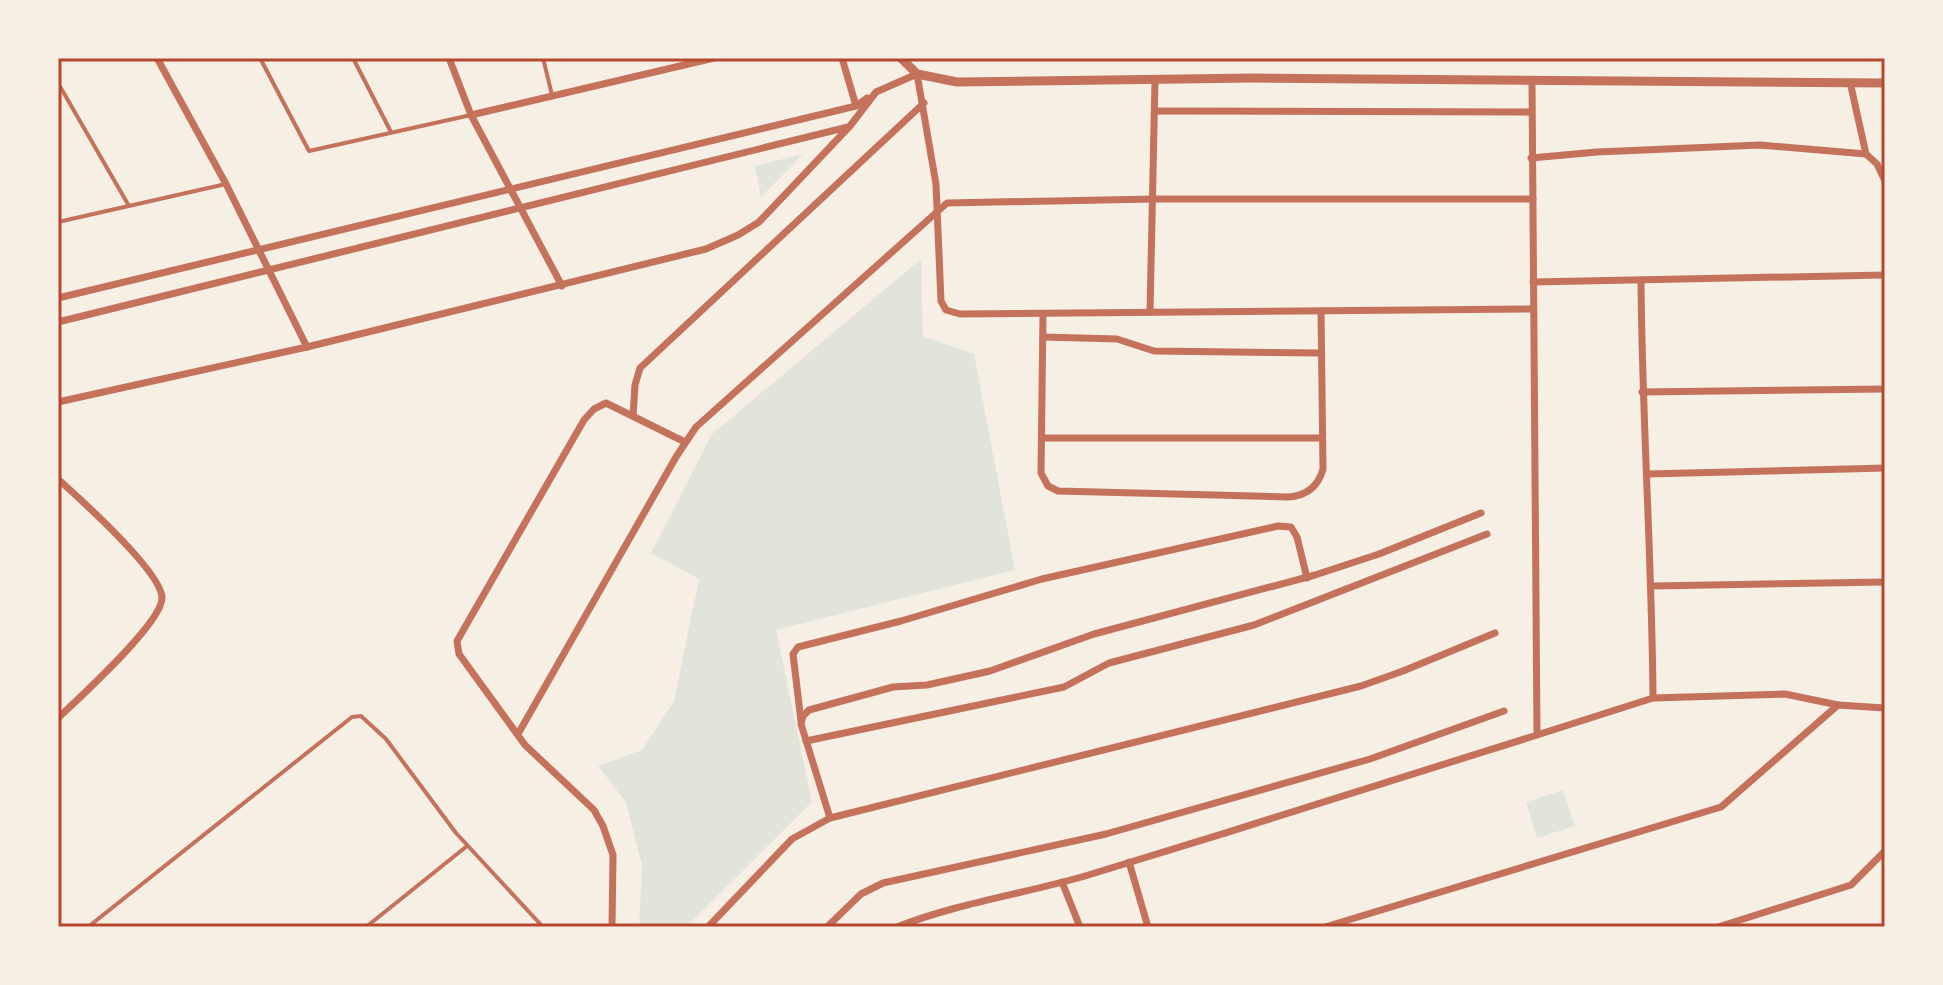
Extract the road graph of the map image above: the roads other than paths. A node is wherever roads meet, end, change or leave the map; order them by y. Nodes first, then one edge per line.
1 (157, 58) edge
2 (260, 58) edge
3 (353, 58) edge
4 (449, 58) edge
5 (543, 58) edge
6 (714, 58) edge
7 (842, 58) edge
8 (901, 58) edge
9 (917, 74) junction
10 (1155, 80) junction
11 (1532, 80) junction
12 (1850, 82) junction
13 (58, 83) edge
14 (1885, 83) edge
15 (876, 92) junction
16 (553, 96) junction
17 (924, 103) junction
18 (856, 106) junction
19 (1155, 111) junction
20 (1531, 112) junction
21 (471, 115) junction
22 (850, 126) junction
23 (391, 132) junction
24 (1866, 154) junction
25 (1531, 158) junction
26 (1881, 164) edge
27 (1885, 181) edge
28 (226, 184) junction
29 (511, 190) junction
30 (1153, 199) junction
31 (1533, 199) junction
32 (129, 206) junction
33 (521, 209) junction
34 (938, 209) junction
35 (58, 222) edge
36 (259, 248) junction
37 (270, 269) junction
38 (1885, 275) edge
39 (1641, 280) junction
40 (1533, 282) junction
41 (562, 286) junction
42 (58, 298) edge
43 (1533, 309) junction
44 (1321, 311) junction
45 (1150, 312) junction
46 (1043, 314) junction
47 (58, 322) edge
48 (1043, 337) junction
49 (307, 347) junction
50 (1321, 353) junction
51 (1885, 389) edge
52 (1642, 392) junction
53 (58, 402) edge
54 (633, 416) junction
55 (1042, 438) junction
56 (1322, 438) junction
57 (685, 442) junction
58 (1885, 468) edge
59 (1647, 474) junction
60 (58, 479) edge
61 (1481, 513) dead end
62 (1487, 534) dead end
63 (1307, 578) junction
64 (1885, 582) edge
65 (1652, 586) junction
66 (1495, 633) dead end
67 (1653, 698) junction
68 (1838, 705) junction
69 (1885, 708) edge
70 (1504, 711) dead end
71 (58, 718) edge
72 (801, 724) junction
73 (518, 734) junction
74 (1537, 735) junction
75 (806, 741) junction
76 (830, 818) junction
77 (467, 846) junction
78 (1885, 851) edge
79 (1129, 862) junction
80 (1062, 882) junction
81 (88, 927) edge
82 (366, 927) edge
83 (543, 927) edge
84 (612, 927) edge
85 (708, 927) edge
86 (827, 927) edge
87 (897, 927) edge
88 (1080, 927) edge
89 (1148, 927) edge
90 (1325, 927) edge
91 (1718, 927) edge

1 - 28 street
2 - 23 lane
3 - 23 lane
4 - 21 street
5 - 16 lane
6 - 16 street
7 - 18 street
8 - 9 street
9 - 10 street
9 - 15 street
9 - 17 street
10 - 11 street
10 - 19 street
11 - 12 street
11 - 20 street
12 - 14 street
12 - 24 street
13 - 32 lane
15 - 18 street
15 - 22 street
16 - 21 street
17 - 34 street
17 - 54 street
18 - 29 street
19 - 20 street
19 - 30 street
20 - 25 street
21 - 23 lane
21 - 29 street
22 - 33 street
22 - 41 street
24 - 25 street
24 - 26 street
25 - 31 street
26 - 27 street
28 - 32 lane
28 - 36 street
29 - 33 street
29 - 36 street
30 - 31 street
30 - 34 street
30 - 45 street
31 - 40 street
32 - 35 lane
33 - 37 street
33 - 41 street
34 - 46 street
34 - 57 street
36 - 37 street
36 - 42 street
37 - 47 street
37 - 49 street
38 - 39 street
39 - 40 street
39 - 52 street
40 - 43 street
41 - 49 street
43 - 44 street
43 - 74 street
44 - 45 street
44 - 50 street
45 - 46 street
46 - 48 street
48 - 50 street
48 - 55 street
49 - 53 street
50 - 56 street
51 - 52 street
52 - 59 street
54 - 57 street
54 - 73 street
55 - 56 street
55 - 56 street
57 - 73 street
58 - 59 street
59 - 65 street
60 - 71 street
61 - 63 street
62 - 75 street
63 - 72 street
63 - 72 street
64 - 65 street
65 - 67 street
66 - 76 street
67 - 68 street
67 - 74 street
68 - 69 street
68 - 90 street
70 - 86 street
72 - 75 street
73 - 84 street
74 - 79 street
75 - 76 street
76 - 85 street
77 - 81 lane
77 - 82 lane
77 - 83 lane
78 - 91 street
79 - 80 street
79 - 89 street
80 - 87 street
80 - 88 street

